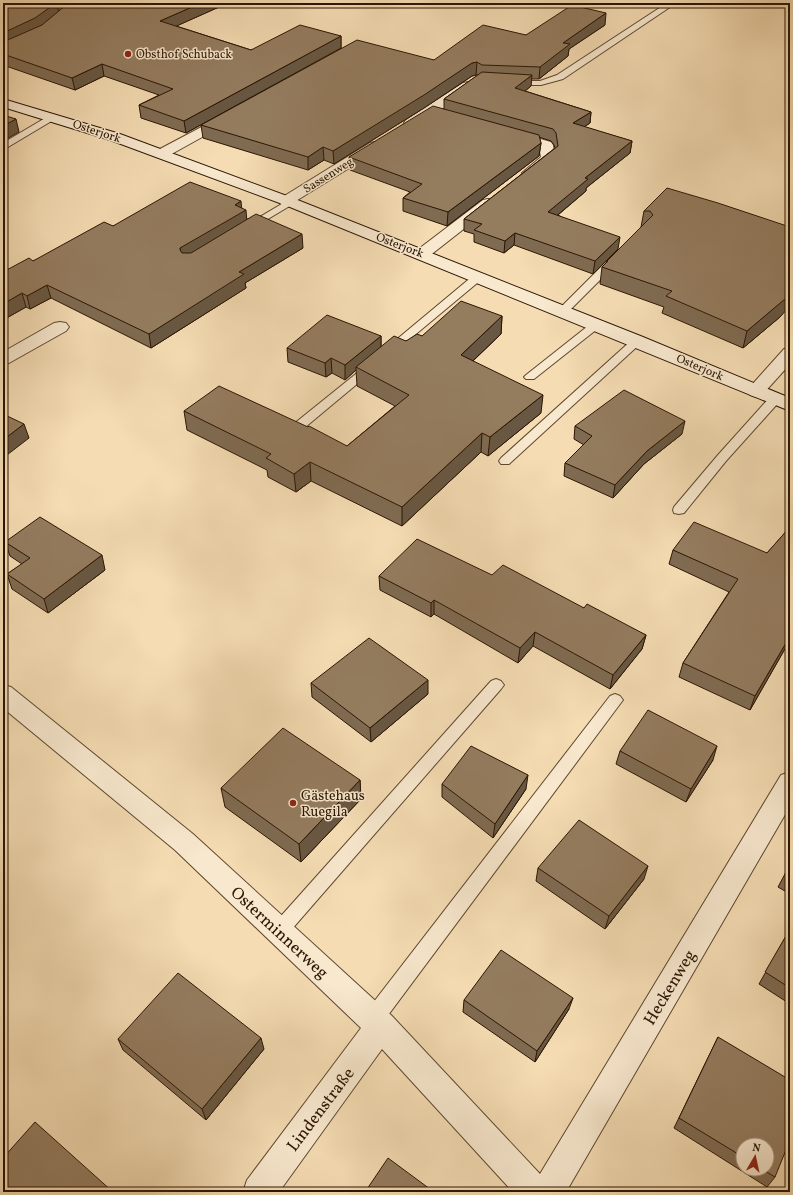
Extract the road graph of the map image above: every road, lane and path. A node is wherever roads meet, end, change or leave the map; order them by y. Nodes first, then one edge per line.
1 (672, 3) edge
2 (476, 80) edge
3 (506, 82) edge
4 (3, 103) edge
5 (238, 112) edge
6 (430, 112) junction
7 (445, 116) edge
8 (52, 117) junction
9 (495, 130) edge
10 (398, 132) edge
11 (384, 140) edge
12 (3, 147) edge
13 (163, 153) junction
14 (516, 182) edge
15 (498, 197) edge
16 (288, 202) junction
17 (242, 231) edge
18 (622, 252) edge
19 (422, 254) junction
20 (478, 277) junction
21 (563, 311) junction
22 (597, 324) junction
23 (60, 327) dead end
24 (637, 340) junction
25 (790, 352) edge
26 (3, 359) edge
27 (530, 377) dead end
28 (756, 391) junction
29 (775, 399) junction
30 (790, 405) edge
31 (299, 426) edge
32 (505, 461) dead end
33 (679, 510) dead end
34 (496, 685) dead end
35 (3, 694) edge
36 (615, 700) dead end
37 (790, 783) edge
38 (279, 931) junction
39 (377, 1023) junction
40 (259, 1192) edge
41 (535, 1192) edge
42 (548, 1192) edge

1 - 3 lane
2 - 6 street
4 - 8 street, Osterjork
5 - 13 street
6 - 7 street
6 - 10 street
8 - 12 lane
8 - 13 street, Osterjork
9 - 14 street
11 - 16 street, Sassenweg
13 - 16 street, Osterjork
15 - 19 street
16 - 17 lane
16 - 19 street, Osterjork
18 - 21 lane
19 - 20 street, Osterjork
20 - 21 street, Osterjork
20 - 31 lane
21 - 22 street, Osterjork
22 - 24 street, Osterjork
22 - 27 lane
23 - 26 street
24 - 28 street, Osterjork
24 - 32 lane
25 - 28 street
28 - 29 street, Osterjork
29 - 30 street, Osterjork
29 - 33 lane
34 - 38 lane
35 - 38 street, Osterminnerweg
36 - 39 lane
37 - 42 street, Heckenweg
38 - 39 street, Osterminnerweg
39 - 40 street, Lindenstraße
39 - 41 street, Osterminnerweg

